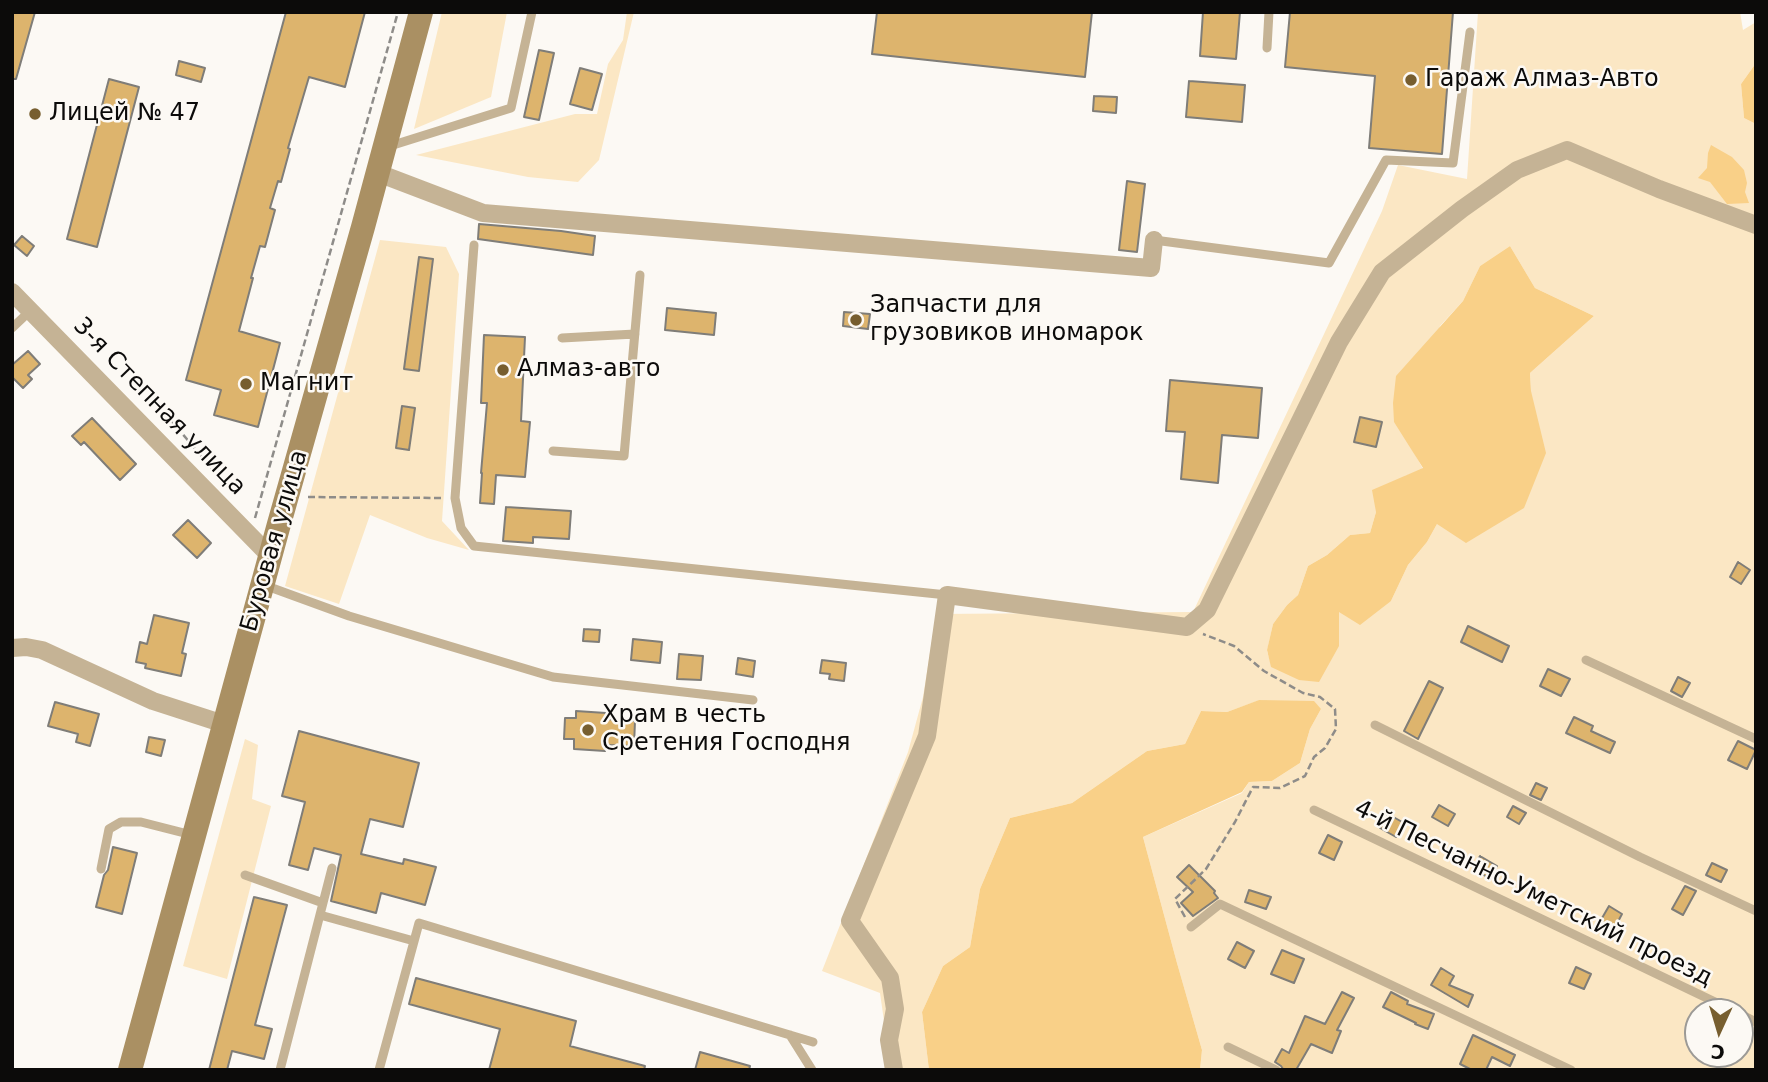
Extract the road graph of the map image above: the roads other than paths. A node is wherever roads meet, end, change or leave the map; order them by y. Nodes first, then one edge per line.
1 (421, 12) edge
2 (532, 12) edge
3 (1269, 12) edge
4 (1470, 32) dead end
5 (1267, 48) dead end
6 (385, 147) junction
7 (378, 173) junction
8 (1756, 225) edge
9 (1154, 240) joint
10 (474, 246) dead end
11 (640, 275) dead end
12 (12, 292) edge
13 (30, 311) junction
14 (12, 328) edge
15 (635, 334) junction
16 (562, 338) dead end
17 (553, 452) dead end
18 (270, 556) junction
19 (262, 585) junction
20 (947, 595) junction
21 (12, 648) edge
22 (1586, 660) dead end
23 (752, 700) dead end
24 (224, 724) junction
25 (1375, 725) dead end
26 (1756, 738) edge
27 (1314, 810) dead end
28 (194, 835) junction
29 (332, 868) dead end
30 (101, 869) dead end
31 (245, 875) dead end
32 (323, 903) junction
33 (1756, 911) edge
34 (320, 915) junction
35 (1191, 927) road end
36 (414, 942) junction
37 (1707, 998) edge
38 (790, 1035) junction
39 (813, 1042) dead end
40 (1228, 1047) dead end
41 (130, 1070) edge
42 (280, 1070) edge
43 (379, 1070) edge
44 (812, 1070) edge
45 (894, 1070) edge
46 (1276, 1070) edge
47 (1571, 1070) edge

1 - 6 main road, Буровая улица
2 - 6 lane
3 - 5 lane
4 - 9 lane
6 - 7 main road, Буровая улица
7 - 9 street
7 - 18 main road, Буровая улица
8 - 20 street
10 - 20 lane
11 - 15 lane
12 - 13 street, 3-я Степная улица
13 - 14 lane
13 - 18 street, 3-я Степная улица
15 - 16 lane
15 - 17 lane
18 - 19 main road, Буровая улица
19 - 23 lane
19 - 24 main road, Буровая улица
20 - 45 street
21 - 24 street
22 - 26 lane
24 - 28 main road, Буровая улица
25 - 33 lane
27 - 37 lane, 4-й Песчанно-Уметский проезд
28 - 30 lane
28 - 41 main road, Буровая улица
29 - 32 lane
31 - 32 lane
32 - 34 lane
34 - 36 lane
34 - 42 lane
35 - 47 lane
36 - 38 lane
36 - 43 lane
38 - 39 lane
38 - 44 lane
40 - 46 lane

